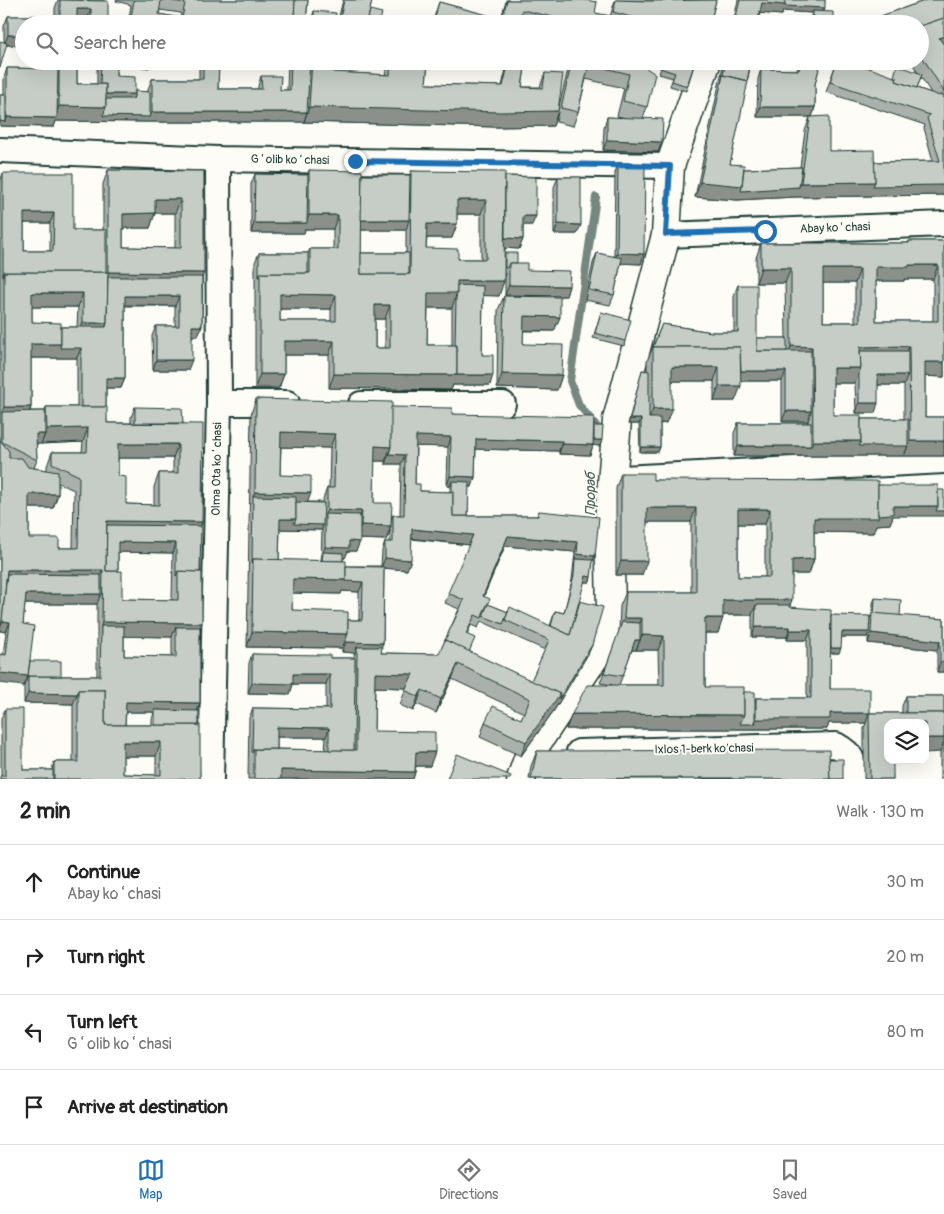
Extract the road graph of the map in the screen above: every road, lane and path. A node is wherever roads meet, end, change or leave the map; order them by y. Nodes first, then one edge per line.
1 (729, 0) edge
2 (723, 15) edge
3 (704, 70) edge
4 (0, 150) edge
5 (218, 159) junction
6 (670, 166) junction
7 (944, 224) edge
8 (666, 234) junction
9 (219, 403) junction
10 (307, 403) edge
11 (337, 403) edge
12 (503, 404) dead end
13 (944, 461) edge
14 (613, 478) junction
15 (530, 753) junction
16 (211, 779) edge
17 (521, 779) edge
18 (853, 779) edge

1 - 2 street
3 - 6 street
4 - 5 street, Gʻolib koʻchasi
5 - 6 street, Gʻolib koʻchasi
5 - 9 street, Olma Ota koʻchasi
6 - 8 street
7 - 8 street, Abay koʻchasi
8 - 14 street
9 - 10 street
9 - 16 street, Olma Ota koʻchasi
11 - 12 street
13 - 14 street
14 - 15 street
15 - 17 street
15 - 18 street, Ixlos 1-berk koʼchasi

